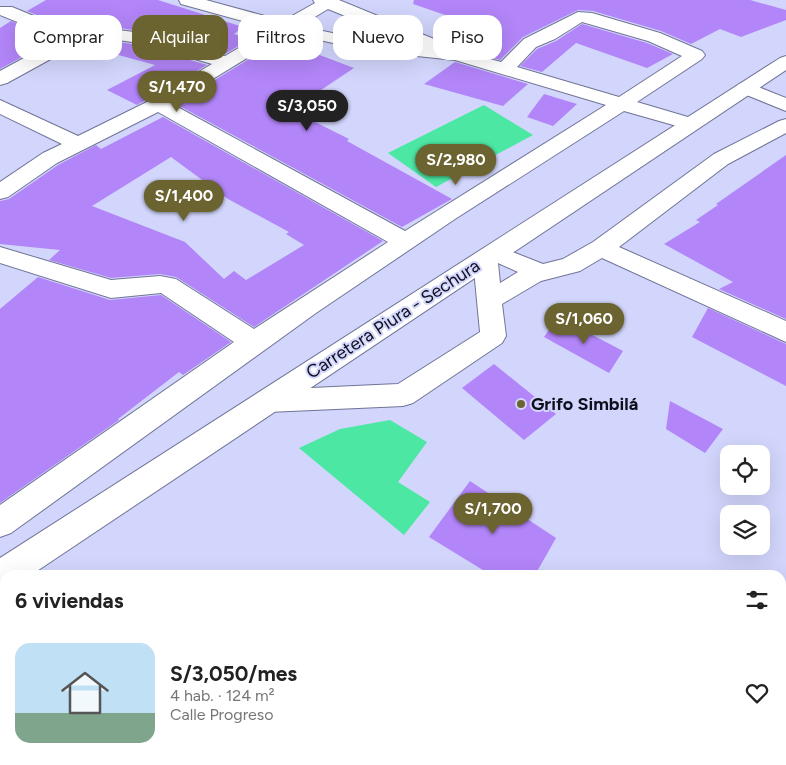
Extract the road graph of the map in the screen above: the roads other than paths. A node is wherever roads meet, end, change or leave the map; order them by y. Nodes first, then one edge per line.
1 (23, 0) edge
2 (187, 0) edge
3 (327, 1) edge
4 (16, 15) edge
5 (241, 15) edge
6 (306, 15) edge
7 (122, 36) edge
8 (323, 36) edge
9 (433, 45) edge
10 (433, 53) edge
11 (238, 58) edge
12 (35, 60) edge
13 (474, 60) edge
14 (786, 62) edge
15 (229, 63) junction
16 (504, 69) junction
17 (0, 79) edge
18 (746, 88) junction
19 (158, 104) junction
20 (623, 104) junction
21 (786, 105) edge
22 (0, 106) edge
23 (691, 124) junction
24 (786, 125) edge
25 (79, 144) junction
26 (0, 192) edge
27 (405, 241) junction
28 (601, 248) junction
29 (0, 256) edge
30 (490, 256) junction
31 (542, 273) junction
32 (489, 300) junction
33 (786, 332) edge
34 (255, 343) junction
35 (268, 401) junction
36 (0, 524) edge
37 (9, 570) edge

1 - 4 street
2 - 5 street
3 - 6 street
3 - 9 street
7 - 15 street
8 - 10 street
11 - 15 street
12 - 17 street
13 - 16 street
14 - 18 street, Carretera Piura - Sechura
15 - 19 street
16 - 20 street
16 - 20 street
18 - 21 street
18 - 23 street, Carretera Piura - Sechura
19 - 25 street
19 - 27 street
20 - 23 street
20 - 27 street
22 - 25 street
23 - 30 street, Carretera Piura - Sechura
24 - 28 street
25 - 26 street
27 - 34 street
28 - 31 street
28 - 33 street
29 - 34 street
30 - 31 street
30 - 32 street
30 - 35 street, Carretera Piura - Sechura
31 - 32 street
32 - 35 street
34 - 36 street
35 - 37 street, Carretera Piura - Sechura

